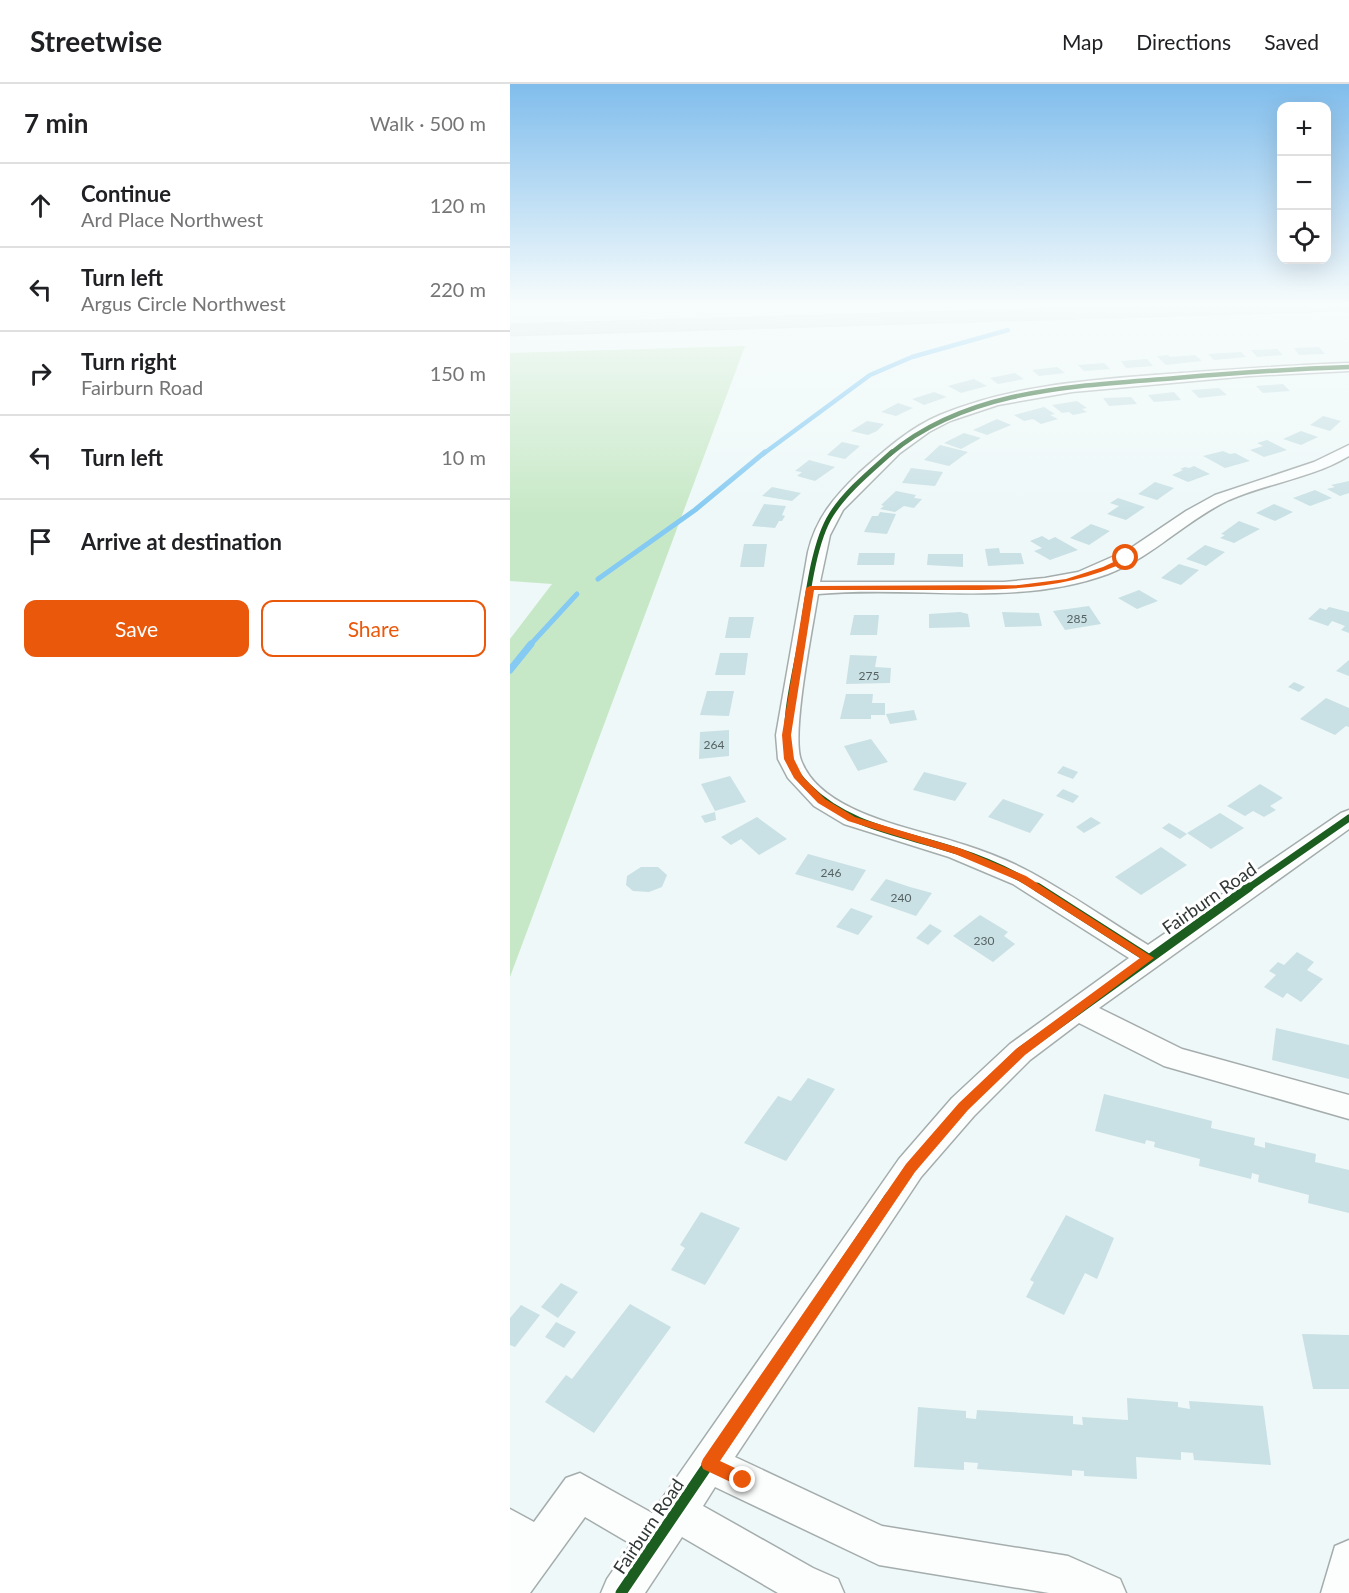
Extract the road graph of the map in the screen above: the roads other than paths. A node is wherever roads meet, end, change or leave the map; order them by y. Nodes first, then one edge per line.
1 (1225, 373) edge
2 (1349, 450) edge
3 (810, 588) junction
4 (1347, 822) edge
5 (1148, 958) junction
6 (1078, 1010) junction
7 (1349, 1107) edge
8 (709, 1464) junction
9 (667, 1525) junction
10 (524, 1539) edge
11 (1349, 1560) edge
12 (510, 1587) edge
13 (621, 1593) edge
14 (824, 1593) edge
15 (1106, 1593) edge
16 (1341, 1593) edge

1 - 3 street
2 - 3 street
3 - 5 street
4 - 5 street, Fairburn Road
5 - 6 street, Fairburn Road
6 - 7 street
6 - 8 street, Fairburn Road
8 - 9 street, Fairburn Road
8 - 15 street
9 - 10 street
9 - 13 street, Fairburn Road
9 - 14 street
10 - 12 street
11 - 16 street

